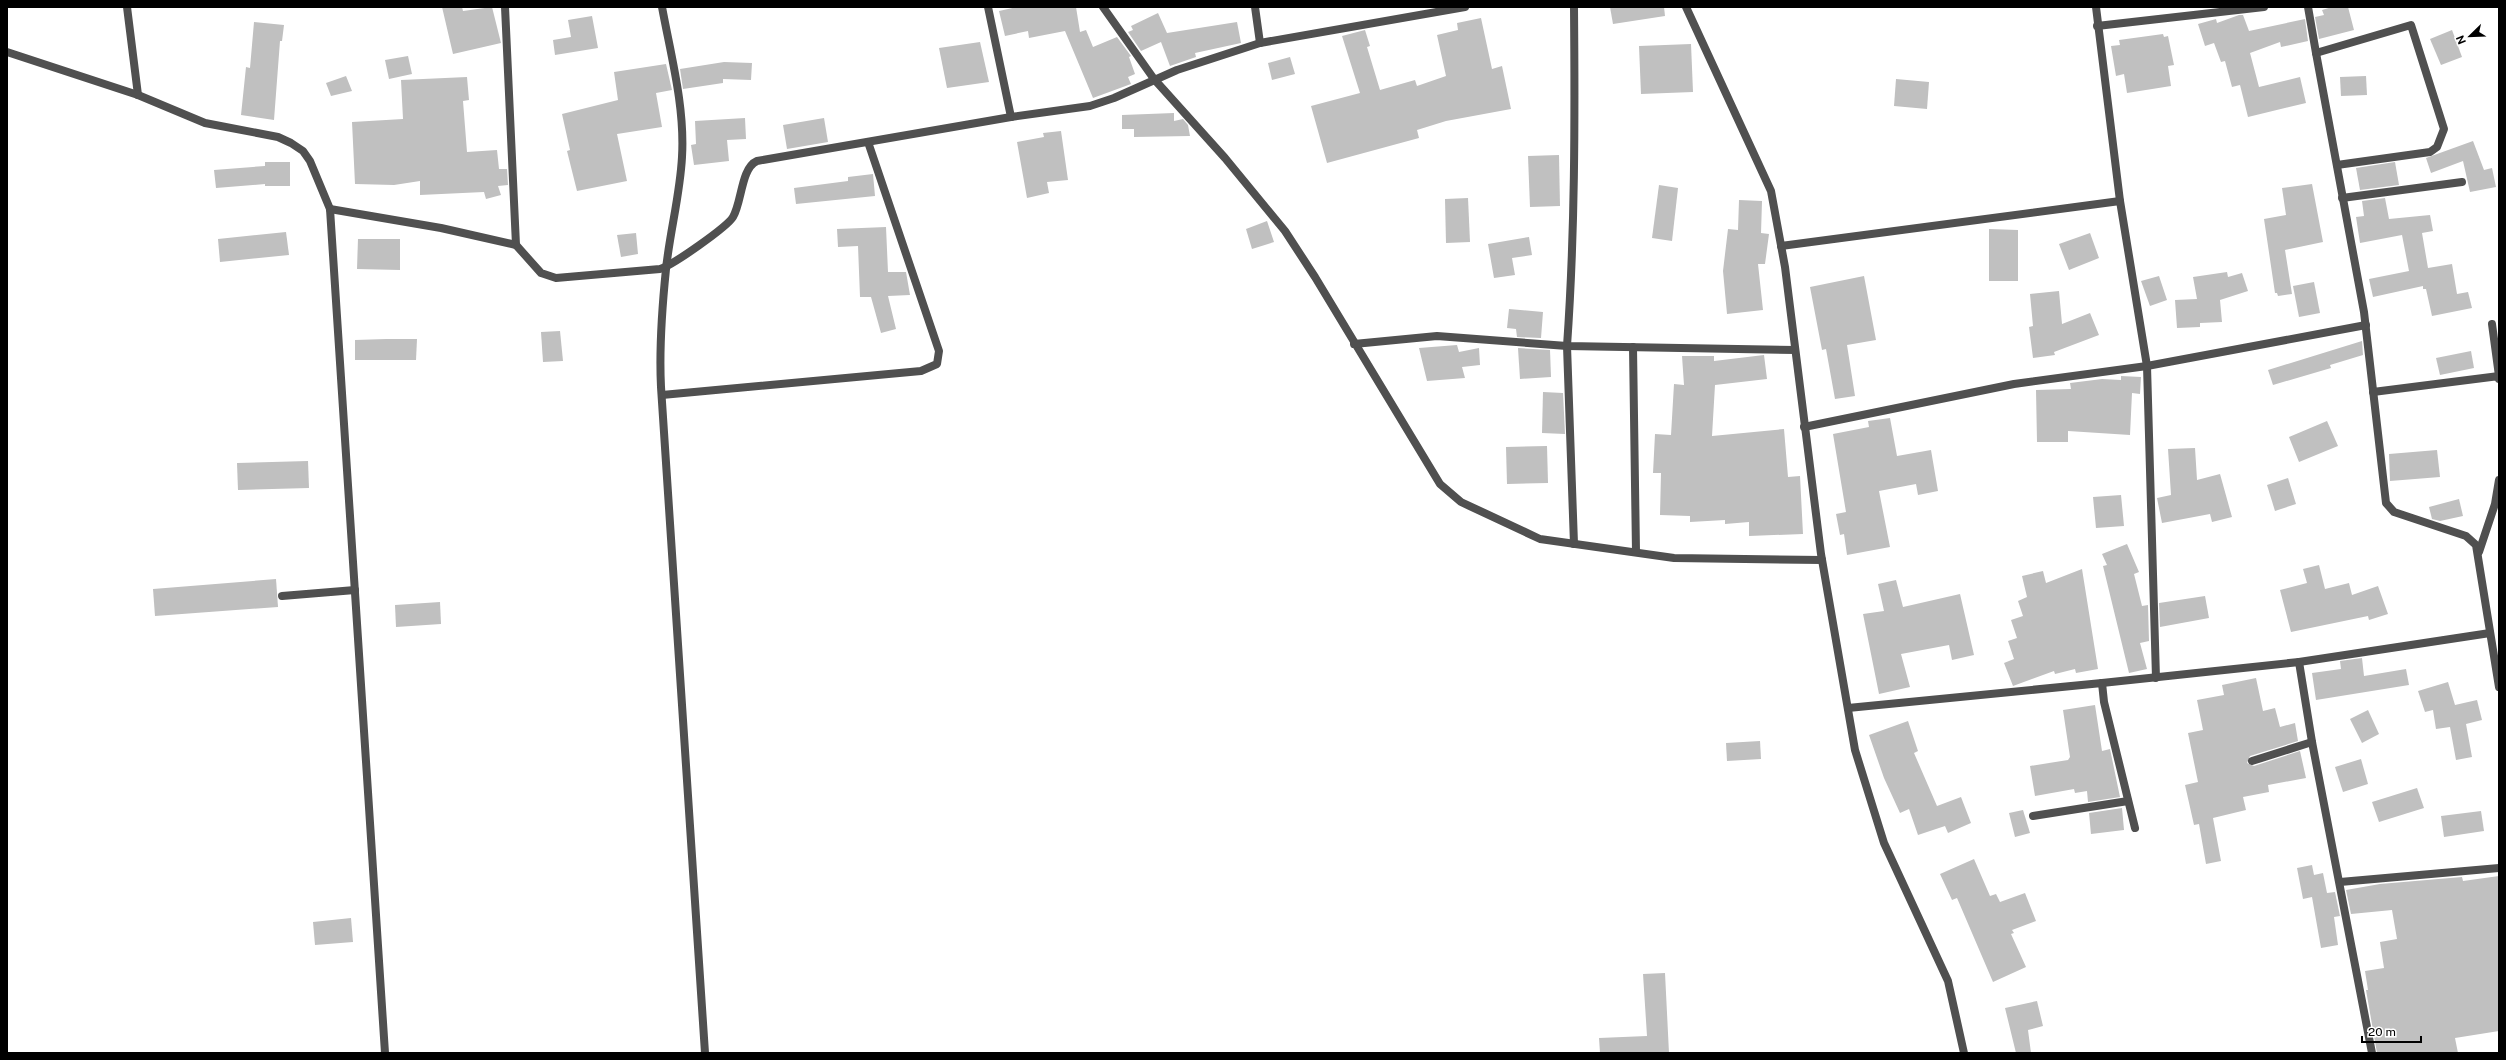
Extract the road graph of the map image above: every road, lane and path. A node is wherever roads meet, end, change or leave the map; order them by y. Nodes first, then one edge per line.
1 (127, 7) edge
2 (505, 7) edge
3 (662, 7) edge
4 (988, 7) edge
5 (1103, 7) edge
6 (1255, 7) edge
7 (1464, 7) edge
8 (1574, 7) edge
9 (1686, 7) edge
10 (2096, 7) edge
11 (2264, 7) edge
12 (2308, 7) edge
13 (2097, 26) junction
14 (1260, 43) junction
15 (7, 52) edge
16 (2316, 53) junction
17 (1154, 79) junction
18 (138, 95) junction
19 (1011, 117) junction
20 (868, 142) junction
21 (2337, 165) junction
22 (2462, 182) dead end
23 (2342, 198) junction
24 (2120, 201) junction
25 (330, 209) junction
26 (516, 245) junction
27 (1781, 246) junction
28 (666, 267) junction
29 (2492, 324) dead end
30 (2366, 325) junction
31 (1354, 344) junction
32 (1567, 346) junction
33 (1633, 347) junction
34 (1795, 350) junction
35 (2147, 366) junction
36 (2499, 377) edge
37 (2373, 392) junction
38 (662, 395) junction
39 (1804, 427) junction
40 (2499, 483) edge
41 (1574, 544) junction
42 (1636, 552) junction
43 (2479, 552) junction
44 (1822, 560) junction
45 (355, 590) junction
46 (282, 596) dead end
47 (2490, 633) junction
48 (2299, 662) junction
49 (2156, 678) junction
50 (2102, 684) junction
51 (2499, 687) edge
52 (1848, 708) junction
53 (2312, 742) junction
54 (2252, 762) dead end
55 (2128, 801) junction
56 (2033, 816) dead end
57 (2135, 828) dead end
58 (2499, 868) edge
59 (2340, 882) junction
60 (385, 1053) edge
61 (705, 1053) edge
62 (1964, 1053) edge
63 (2372, 1053) edge

1 - 18 street
2 - 26 street
3 - 28 street
4 - 19 street
5 - 17 street
6 - 14 street
7 - 14 street
8 - 32 street
9 - 27 street
10 - 13 street
11 - 13 street
12 - 16 street
13 - 24 street
14 - 17 street
15 - 18 street
16 - 21 street
16 - 21 street
17 - 19 street
17 - 31 street
18 - 25 street
19 - 20 street
20 - 28 street
20 - 38 street
21 - 23 street
22 - 23 street
23 - 30 street
24 - 27 street
24 - 35 street
25 - 26 street
25 - 45 street
26 - 28 street
27 - 34 street
28 - 38 street
29 - 36 street
30 - 35 street
30 - 37 street
31 - 32 street
31 - 41 street
32 - 33 street
32 - 41 street
33 - 34 street
33 - 42 street
34 - 39 street
35 - 39 street
35 - 49 street
36 - 37 street
37 - 43 street
38 - 61 street
39 - 44 street
40 - 43 street
41 - 42 street
42 - 44 street
43 - 47 street
44 - 52 street
45 - 46 street
45 - 60 street
47 - 48 street
47 - 51 street
48 - 49 street
48 - 53 street
49 - 50 street
50 - 52 street
50 - 55 street
52 - 62 street
53 - 54 street
53 - 59 street
55 - 56 street
55 - 57 street
58 - 59 street
59 - 63 street

